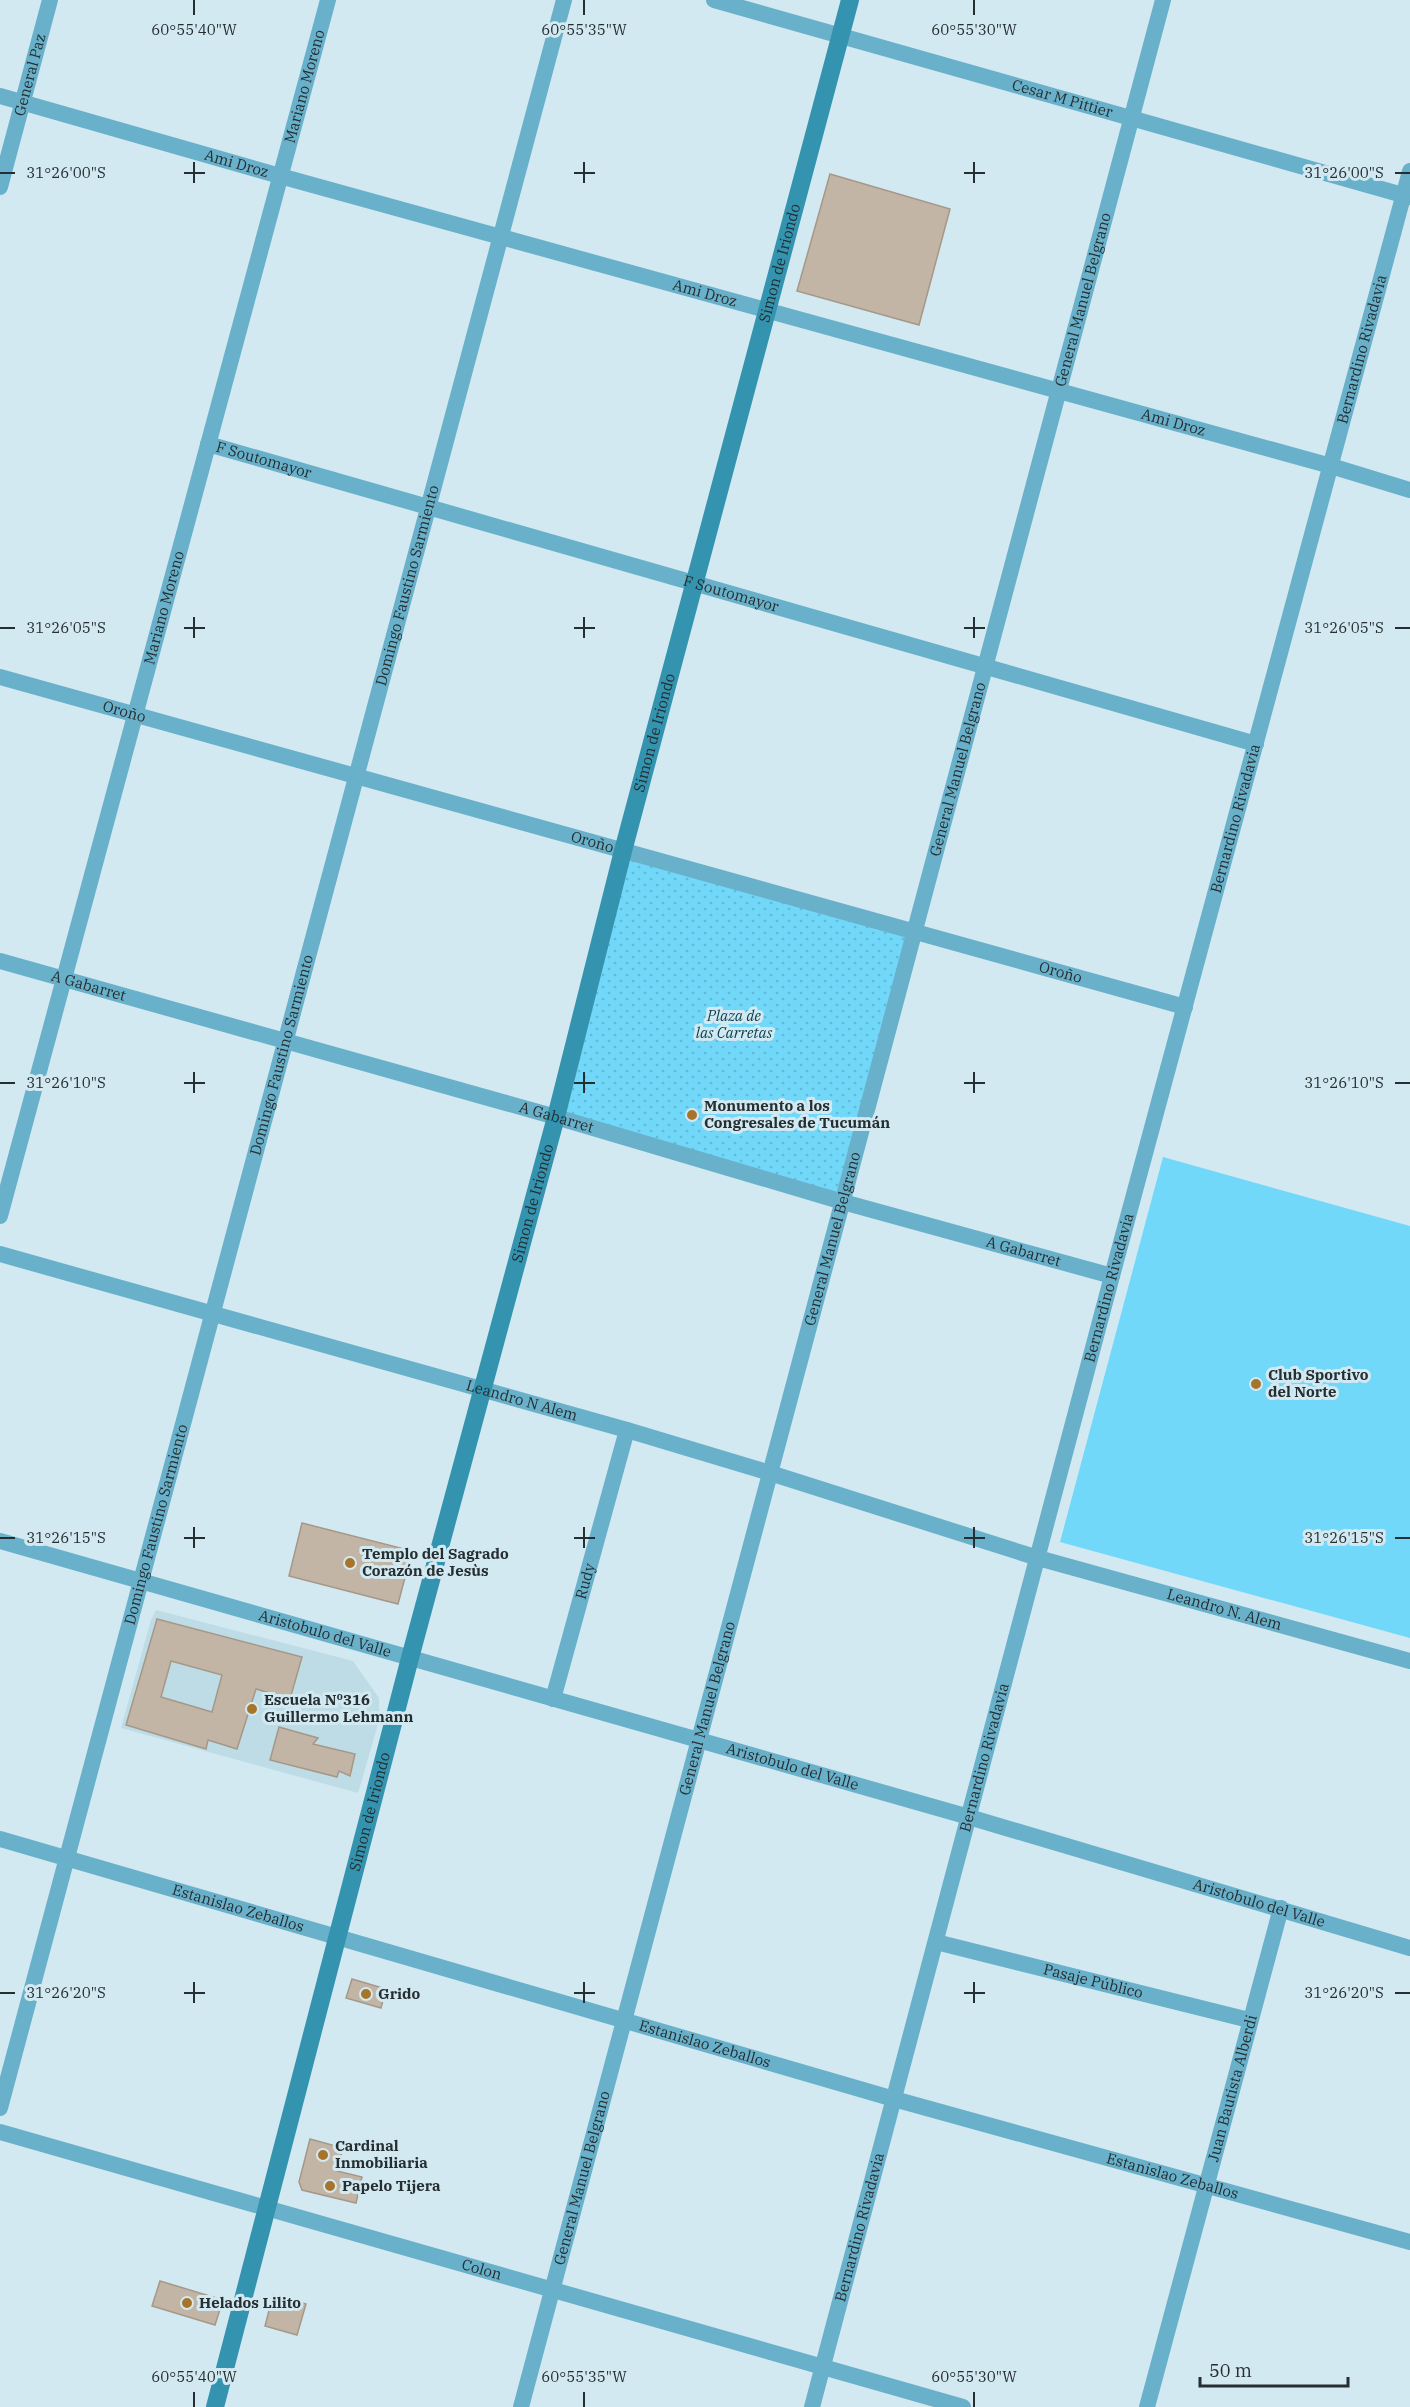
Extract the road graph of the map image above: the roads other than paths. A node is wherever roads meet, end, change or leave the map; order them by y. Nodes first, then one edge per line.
1 (50, 0) edge
2 (328, 0) edge
3 (564, 0) edge
4 (714, 0) edge
5 (850, 0) edge
6 (1163, 0) edge
7 (840, 36) junction
8 (0, 96) edge
9 (22, 102) junction
10 (1133, 117) junction
11 (1410, 171) edge
12 (280, 176) junction
13 (0, 187) edge
14 (1407, 196) edge
15 (501, 237) junction
16 (769, 311) junction
17 (1060, 390) junction
18 (208, 444) junction
19 (1331, 466) junction
20 (1410, 490) edge
21 (429, 506) junction
22 (696, 582) junction
23 (986, 666) junction
24 (0, 677) edge
25 (135, 715) junction
26 (1256, 744) junction
27 (356, 776) junction
28 (623, 851) junction
29 (915, 931) junction
30 (0, 961) edge
31 (64, 979) junction
32 (1185, 1007) junction
33 (286, 1041) junction
34 (556, 1117) junction
35 (843, 1202) junction
36 (0, 1216) edge
37 (0, 1254) edge
38 (1112, 1276) junction
39 (213, 1313) junction
40 (484, 1390) junction
41 (627, 1430) junction
42 (771, 1473) junction
43 (0, 1541) edge
44 (1038, 1558) junction
45 (141, 1581) junction
46 (410, 1658) junction
47 (1410, 1660) edge
48 (553, 1699) junction
49 (699, 1741) junction
50 (969, 1817) junction
51 (0, 1839) edge
52 (67, 1858) junction
53 (1281, 1908) junction
54 (339, 1939) junction
55 (936, 1942) junction
56 (1410, 1948) edge
57 (624, 2019) junction
58 (1249, 2020) junction
59 (894, 2099) junction
60 (0, 2108) edge
61 (0, 2132) edge
62 (1205, 2187) junction
63 (266, 2209) junction
64 (1410, 2242) edge
65 (552, 2288) junction
66 (823, 2367) junction
67 (215, 2407) edge
68 (521, 2407) edge
69 (813, 2407) edge
70 (963, 2407) edge
71 (1147, 2407) edge

1 - 9 street, General Paz
2 - 12 street, Mariano Moreno
3 - 15 street, Domingo Faustino Sarmiento
4 - 7 street, Cesar M Pittier
5 - 7 main road, Simon de Iriondo
6 - 10 street, General Manuel Belgrano
7 - 10 street, Cesar M Pittier
7 - 16 main road, Simon de Iriondo
8 - 9 street, Ami Droz
9 - 12 street, Ami Droz
9 - 13 street, General Paz
10 - 14 street, Cesar M Pittier
10 - 17 street, General Manuel Belgrano
11 - 14 street, Bernardino Rivadavia
12 - 15 street, Ami Droz
12 - 18 street, Mariano Moreno
14 - 19 street, Bernardino Rivadavia
15 - 16 street, Ami Droz
15 - 21 street, Domingo Faustino Sarmiento
16 - 17 street, Ami Droz
16 - 22 main road, Simon de Iriondo
17 - 19 street, Ami Droz
17 - 23 street, General Manuel Belgrano
18 - 21 street, F Soutomayor
18 - 25 street, Mariano Moreno
19 - 20 street, Ami Droz
19 - 26 street, Bernardino Rivadavia
21 - 22 street, F Soutomayor
21 - 27 street, Domingo Faustino Sarmiento
22 - 23 street, F Soutomayor
22 - 28 main road, Simon de Iriondo
23 - 26 street, F Soutomayor
23 - 29 street, General Manuel Belgrano
24 - 25 street, Oroño
25 - 27 street, Oroño
25 - 31 street, Mariano Moreno
26 - 32 street, Bernardino Rivadavia
27 - 28 street, Oroño
27 - 33 street, Domingo Faustino Sarmiento
28 - 29 street, Oroño
28 - 34 main road, Simon de Iriondo
29 - 32 street, Oroño
29 - 35 street, General Manuel Belgrano
30 - 31 street, A Gabarret
31 - 33 street, A Gabarret
31 - 36 street, Mariano Moreno
32 - 38 street, Bernardino Rivadavia
33 - 34 street, A Gabarret
33 - 39 street, Domingo Faustino Sarmiento
34 - 35 street, A Gabarret
34 - 40 main road, Simon de Iriondo
35 - 38 street, A Gabarret
35 - 42 street, General Manuel Belgrano
37 - 39 street, Leandro N Alem
38 - 44 street, Bernardino Rivadavia
39 - 40 street, Leandro N Alem
39 - 45 street, Domingo Faustino Sarmiento
40 - 41 street, Leandro N Alem
40 - 46 main road, Simon de Iriondo
41 - 42 street, Leandro N Alem
41 - 48 street, Rudy
42 - 44 street, Leandro N Alem
42 - 49 street, General Manuel Belgrano
43 - 45 street, Aristobulo del Valle
44 - 47 street, Leandro N. Alem
44 - 50 street, Bernardino Rivadavia
45 - 46 street, Aristobulo del Valle
45 - 52 street, Domingo Faustino Sarmiento
46 - 48 street, Aristobulo del Valle
46 - 54 main road, Simon de Iriondo
48 - 49 street, Aristobulo del Valle
49 - 50 street, Aristobulo del Valle
49 - 57 street, General Manuel Belgrano
50 - 53 street, Aristobulo del Valle
50 - 55 street, Bernardino Rivadavia
51 - 52 street, Estanislao Zeballos
52 - 54 street, Estanislao Zeballos
52 - 60 street, Domingo Faustino Sarmiento
53 - 56 street, Aristobulo del Valle
53 - 58 street, Juan Bautista Alberdi
54 - 57 street, Estanislao Zeballos
54 - 63 main road, Simon de Iriondo
55 - 58 street, Pasaje Público
55 - 59 street, Bernardino Rivadavia
57 - 59 street, Estanislao Zeballos
57 - 65 street, General Manuel Belgrano
58 - 62 street, Juan Bautista Alberdi
59 - 62 street, Estanislao Zeballos
59 - 66 street, Bernardino Rivadavia
61 - 63 street, Colon
62 - 64 street, Estanislao Zeballos
62 - 71 street, Juan Bautista Alberdi
63 - 65 street, Colon
63 - 67 main road, Simon de Iriondo
65 - 66 street, Colon
65 - 68 street, General Manuel Belgrano
66 - 69 street, Bernardino Rivadavia
66 - 70 street, Colon

